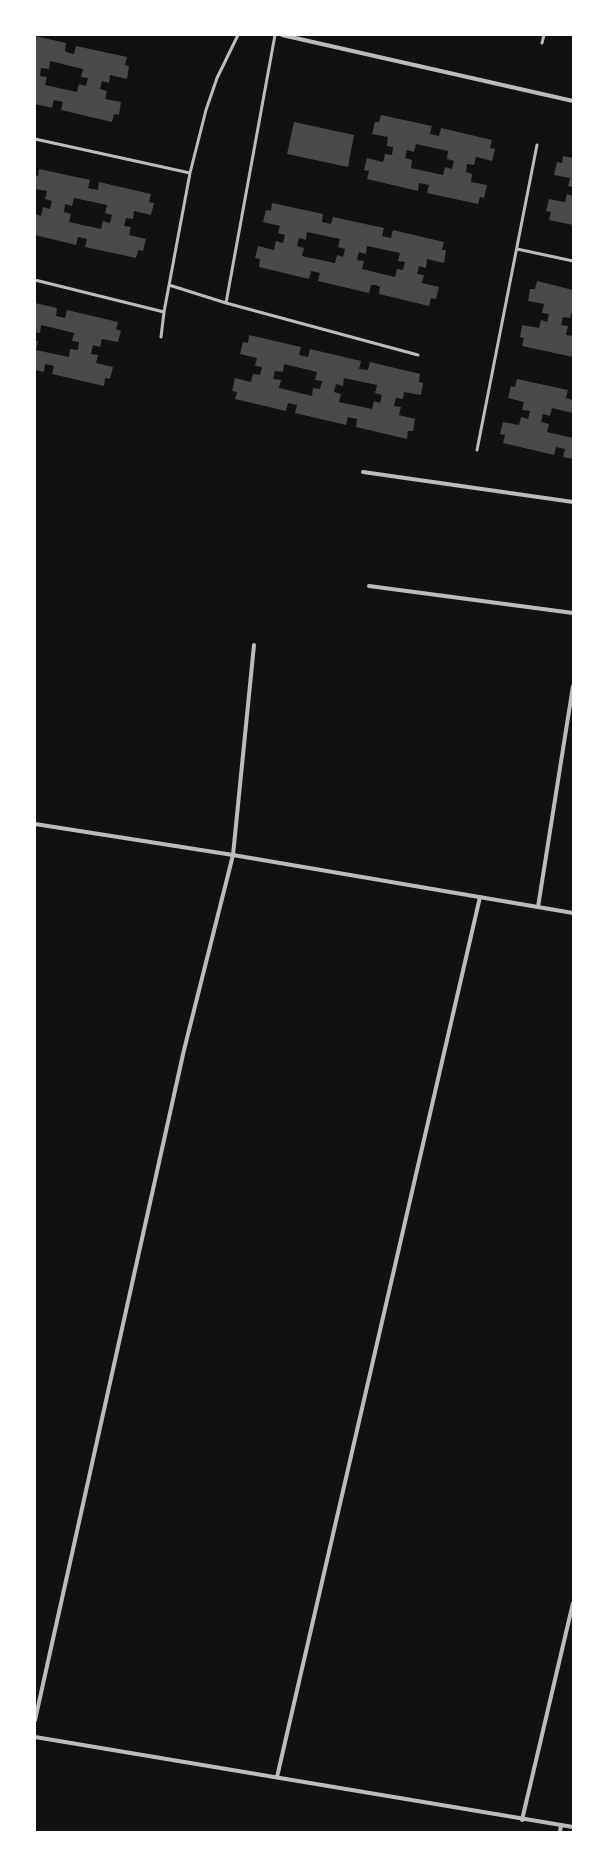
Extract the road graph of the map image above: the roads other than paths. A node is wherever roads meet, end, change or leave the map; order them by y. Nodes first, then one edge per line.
1 (238, 35) edge
2 (275, 35) edge
3 (282, 35) edge
4 (544, 35) edge
5 (542, 43) dead end
6 (573, 100) edge
7 (35, 139) edge
8 (537, 145) dead end
9 (190, 173) junction
10 (517, 249) junction
11 (573, 261) edge
12 (35, 280) edge
13 (169, 285) junction
14 (226, 303) junction
15 (164, 312) junction
16 (161, 338) dead end
17 (418, 355) dead end
18 (477, 450) dead end
19 (363, 472) dead end
20 (573, 502) edge
21 (369, 586) dead end
22 (573, 613) edge
23 (254, 645) dead end
24 (573, 686) edge
25 (35, 824) edge
26 (233, 855) junction
27 (480, 897) junction
28 (538, 908) junction
29 (573, 913) edge
30 (573, 1603) edge
31 (35, 1720) edge
32 (35, 1737) edge
33 (277, 1777) junction
34 (522, 1820) junction
35 (561, 1825) junction
36 (573, 1827) edge
37 (560, 1832) edge

1 - 9 lane
2 - 14 lane
3 - 6 street
4 - 5 lane
7 - 9 lane
8 - 10 lane
9 - 13 lane
10 - 11 lane
10 - 18 lane
12 - 15 lane
13 - 14 lane
13 - 15 lane
14 - 17 lane
15 - 16 lane
19 - 20 street
21 - 22 street
23 - 26 street
24 - 28 street
25 - 26 street
26 - 27 street
26 - 31 street
27 - 28 street
27 - 33 street
28 - 29 street
30 - 34 street
32 - 33 street
33 - 34 street
34 - 35 street
35 - 36 street
35 - 37 street

